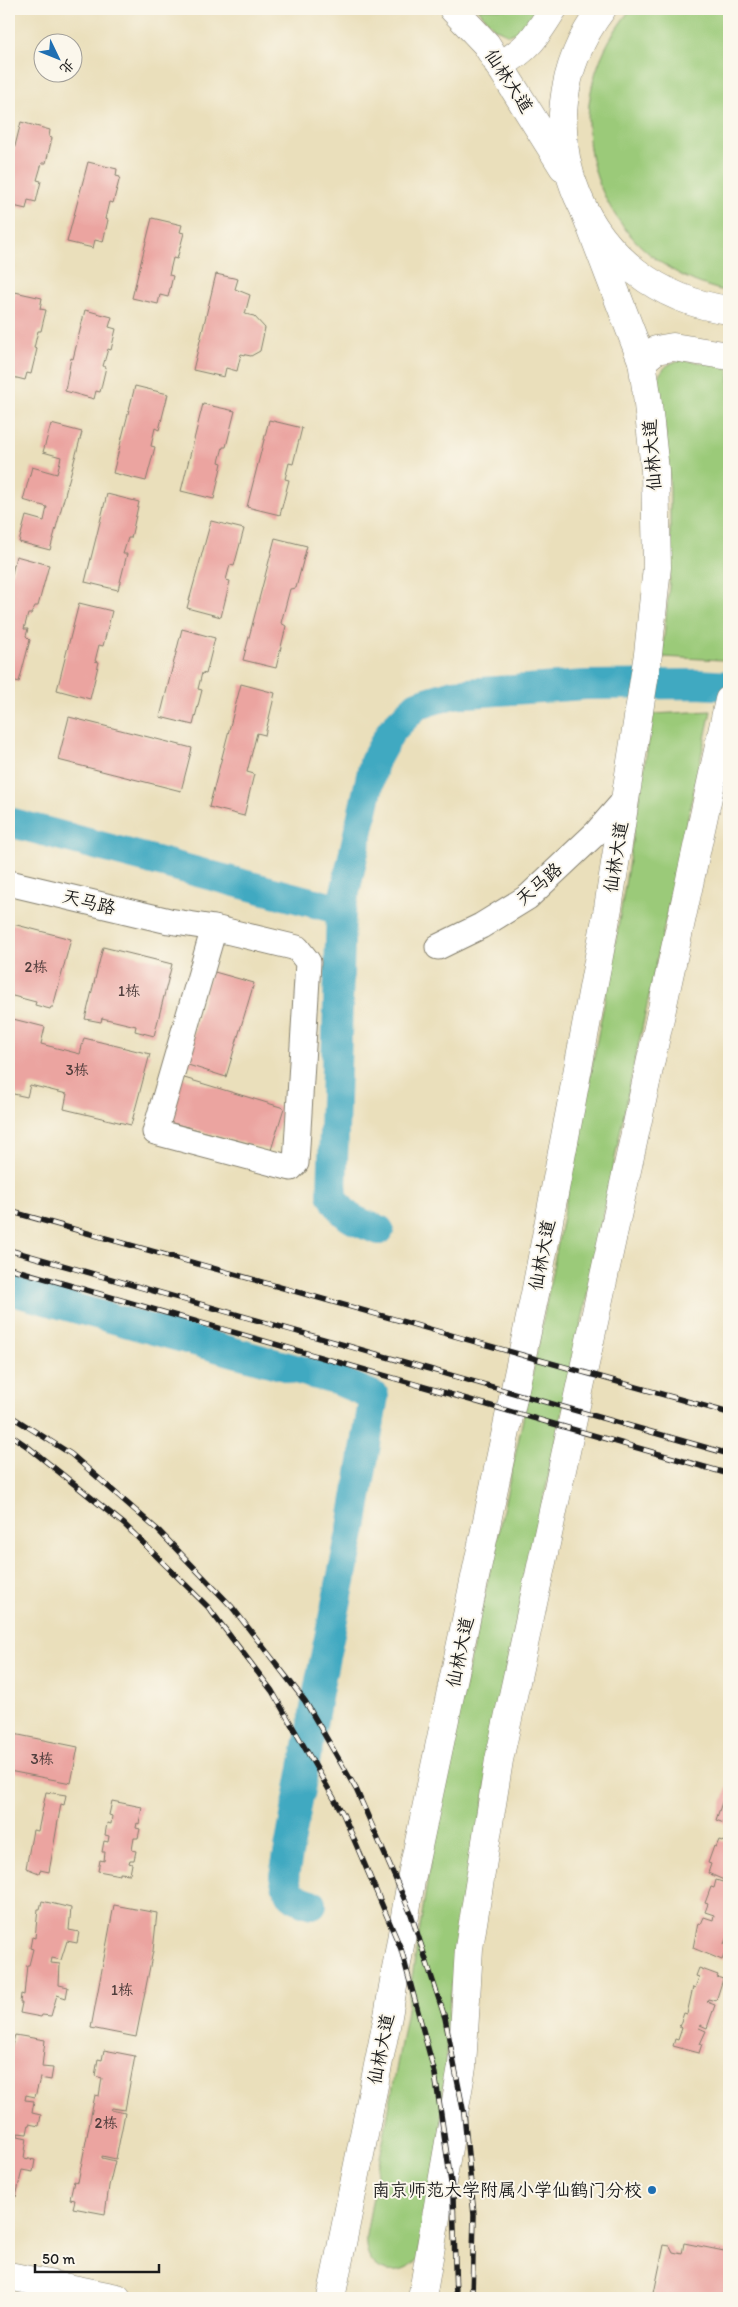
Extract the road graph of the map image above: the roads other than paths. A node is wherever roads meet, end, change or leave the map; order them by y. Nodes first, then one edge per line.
1 (453, 9) edge
2 (553, 9) edge
3 (602, 9) edge
4 (499, 66) junction
5 (573, 185) junction
6 (585, 212) junction
7 (729, 310) edge
8 (729, 356) edge
9 (642, 361) junction
10 (728, 705) edge
11 (625, 800) junction
12 (9, 883) edge
13 (214, 928) junction
14 (438, 947) dead end
15 (9, 2276) edge
16 (117, 2298) edge
17 (331, 2298) edge
18 (422, 2298) edge

1 - 4 main road, 仙林大道
2 - 4 main road
3 - 5 main road
4 - 5 main road, 仙林大道
5 - 6 main road
6 - 7 main road
6 - 9 main road, 仙林大道
8 - 9 main road
9 - 11 main road, 仙林大道
10 - 18 main road
11 - 14 street, 天马路
11 - 17 main road, 仙林大道
12 - 13 street, 天马路
13 - 13 street, 天马路
15 - 16 main road

